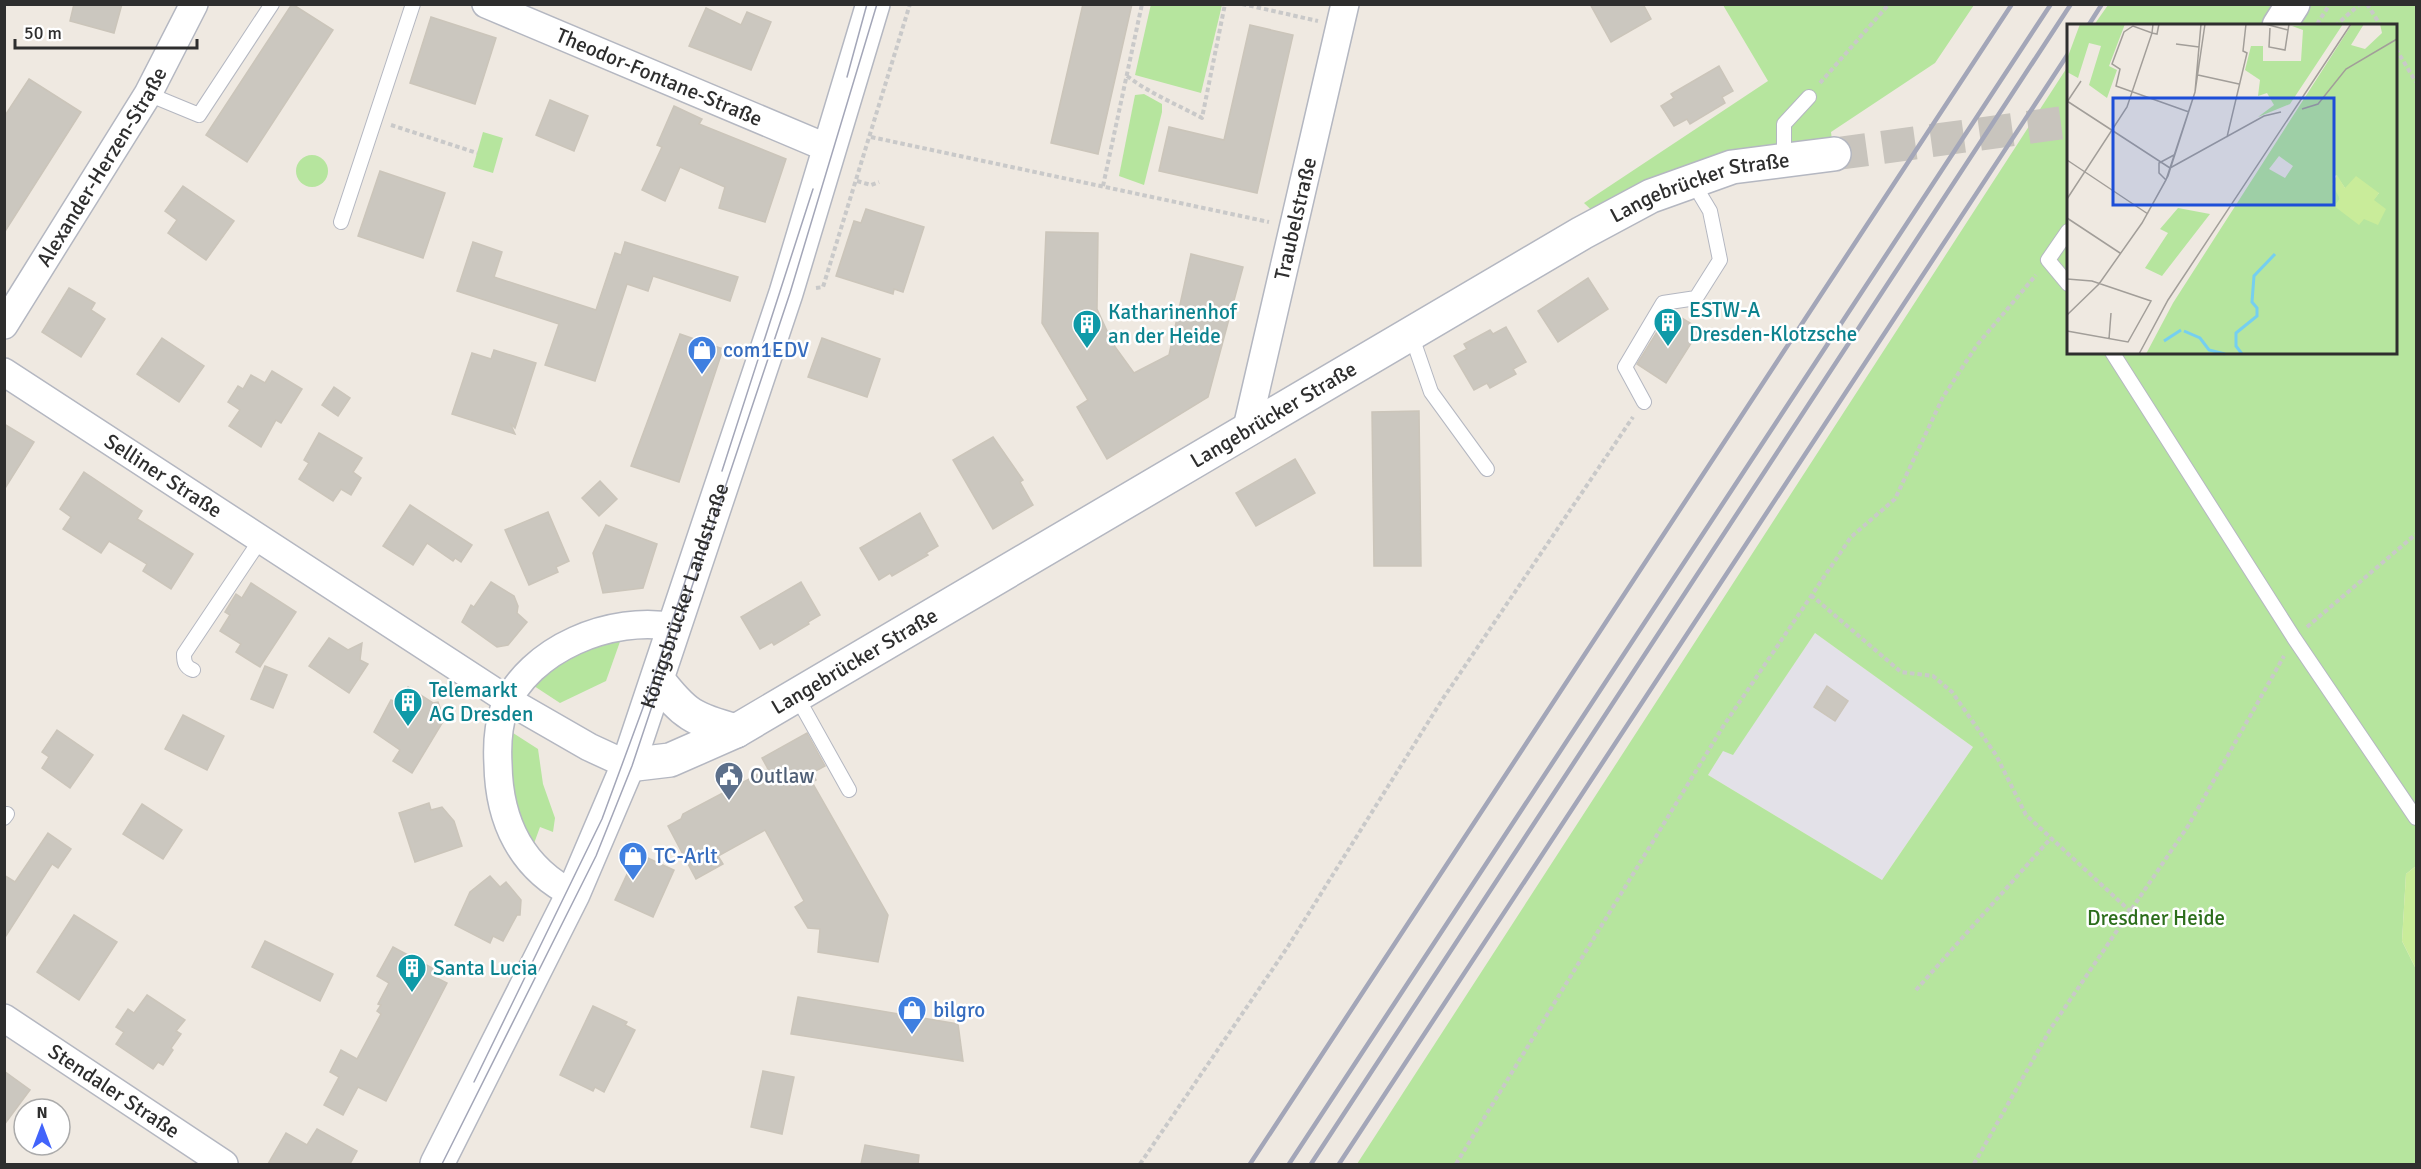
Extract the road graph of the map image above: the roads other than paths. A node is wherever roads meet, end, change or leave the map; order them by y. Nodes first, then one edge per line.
1 (194, 4) edge
2 (272, 4) edge
3 (413, 4) edge
4 (486, 4) edge
5 (873, 4) edge
6 (2293, 4) edge
7 (1342, 15) edge
8 (2279, 24) edge
9 (148, 94) junction
10 (1809, 97) road end
11 (830, 149) junction
12 (1834, 154) tunnel mouth
13 (1784, 159) junction
14 (1698, 178) junction
15 (341, 222) dead end
16 (2067, 232) edge
17 (2067, 283) edge
18 (4, 325) edge
19 (1412, 334) junction
20 (2113, 354) edge
21 (4, 372) edge
22 (1644, 402) road end
23 (1246, 432) junction
24 (1487, 469) dead end
25 (261, 539) junction
26 (674, 627) junction
27 (193, 670) dead end
28 (657, 680) junction
29 (797, 697) junction
30 (516, 705) junction
31 (736, 732) junction
32 (628, 765) junction
33 (849, 790) dead end
34 (2416, 818) edge
35 (573, 894) junction
36 (4, 1018) edge
37 (224, 1164) edge
38 (436, 1164) edge

1 - 9 street, Alexander-Herzen-Straße
2 - 9 lane
3 - 15 lane
4 - 11 street, Theodor-Fontane-Straße
5 - 11 main road, Königsbrücker Landstraße
6 - 8 main road
7 - 23 street, Traubelstraße
9 - 18 street, Alexander-Herzen-Straße
10 - 13 lane
11 - 26 main road, Königsbrücker Landstraße
12 - 13 main road, Langebrücker Straße
13 - 14 main road, Langebrücker Straße
14 - 19 main road, Langebrücker Straße
14 - 22 lane
16 - 17 lane
19 - 23 main road, Langebrücker Straße
19 - 24 lane
20 - 34 lane
21 - 25 street, Selliner Straße
23 - 29 main road, Langebrücker Straße
25 - 27 lane
25 - 30 street, Selliner Straße
26 - 28 main road, Königsbrücker Landstraße
26 - 30 street
28 - 31 main road
28 - 32 main road, Königsbrücker Landstraße
29 - 31 main road, Langebrücker Straße
29 - 33 lane
30 - 32 street
30 - 35 street
31 - 32 main road, Langebrücker Straße
32 - 35 main road, Königsbrücker Landstraße
35 - 38 main road, Königsbrücker Landstraße
36 - 37 street, Stendaler Straße

